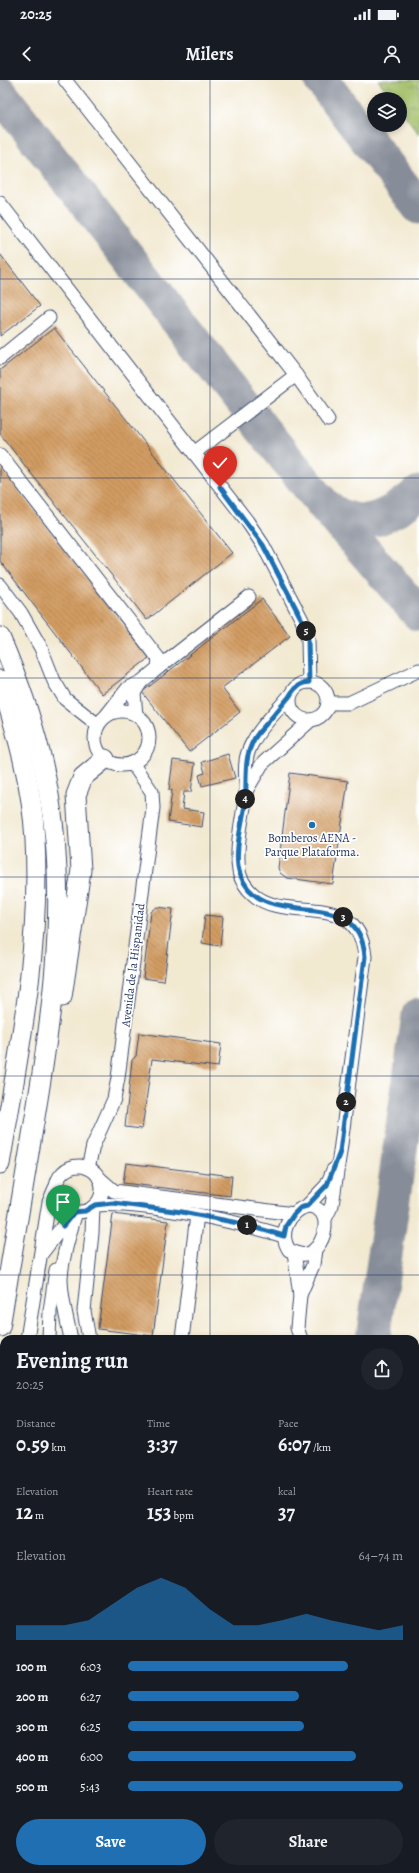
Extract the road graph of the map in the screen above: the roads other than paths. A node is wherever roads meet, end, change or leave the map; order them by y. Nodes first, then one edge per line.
1 (64, 80) edge
2 (0, 203) edge
3 (49, 318) dead end
4 (0, 358) edge
5 (296, 375) junction
6 (328, 420) dead end
7 (194, 453) junction
8 (0, 455) edge
9 (0, 585) edge
10 (249, 597) dead end
11 (0, 637) edge
12 (158, 668) junction
13 (419, 670) edge
14 (0, 680) edge
15 (141, 682) junction
16 (309, 682) junction
17 (290, 695) junction
18 (328, 703) junction
19 (136, 714) junction
20 (102, 720) junction
21 (311, 720) junction
22 (105, 759) junction
23 (132, 763) junction
24 (246, 791) junction
25 (20, 1049) junction
26 (46, 1050) junction
27 (0, 1094) edge
28 (340, 1152) junction
29 (0, 1164) edge
30 (88, 1168) junction
31 (99, 1178) junction
32 (55, 1188) junction
33 (94, 1206) junction
34 (307, 1206) junction
35 (75, 1212) junction
36 (47, 1214) junction
37 (294, 1214) junction
38 (197, 1215) junction
39 (325, 1219) junction
40 (62, 1235) junction
41 (284, 1236) junction
42 (315, 1249) junction
43 (294, 1252) junction
44 (41, 1256) junction
45 (300, 1295) junction
46 (0, 1327) edge
47 (28, 1335) edge
48 (49, 1335) edge
49 (70, 1335) edge
50 (88, 1335) edge
51 (182, 1335) edge
52 (300, 1335) edge

1 - 5 street
2 - 7 street
3 - 4 street
5 - 6 street
5 - 7 street
7 - 16 street
8 - 12 street
9 - 20 street
10 - 12 street
11 - 26 highway
12 - 15 street
13 - 18 street
14 - 25 highway
15 - 19 street
15 - 20 street
16 - 17 street
16 - 18 street
17 - 21 street
17 - 24 street
18 - 21 street
19 - 20 street
19 - 23 street
20 - 22 street
21 - 24 street
22 - 23 street
22 - 26 highway
23 - 30 street, Avenida de la Hispanidad
24 - 28 street
25 - 27 highway
25 - 29 highway
26 - 46 highway
28 - 34 street
28 - 39 street
30 - 31 street
30 - 32 street
31 - 33 street
31 - 37 street
32 - 35 street
32 - 36 street
33 - 35 street
33 - 38 street
33 - 50 street
34 - 37 street
34 - 39 street
35 - 40 street
36 - 40 street
36 - 44 street
37 - 41 street
38 - 41 street
38 - 51 street
39 - 42 street
40 - 44 street
40 - 48 street
40 - 49 street
41 - 43 street
42 - 43 street
42 - 45 street
43 - 45 street
44 - 47 street
45 - 52 street

